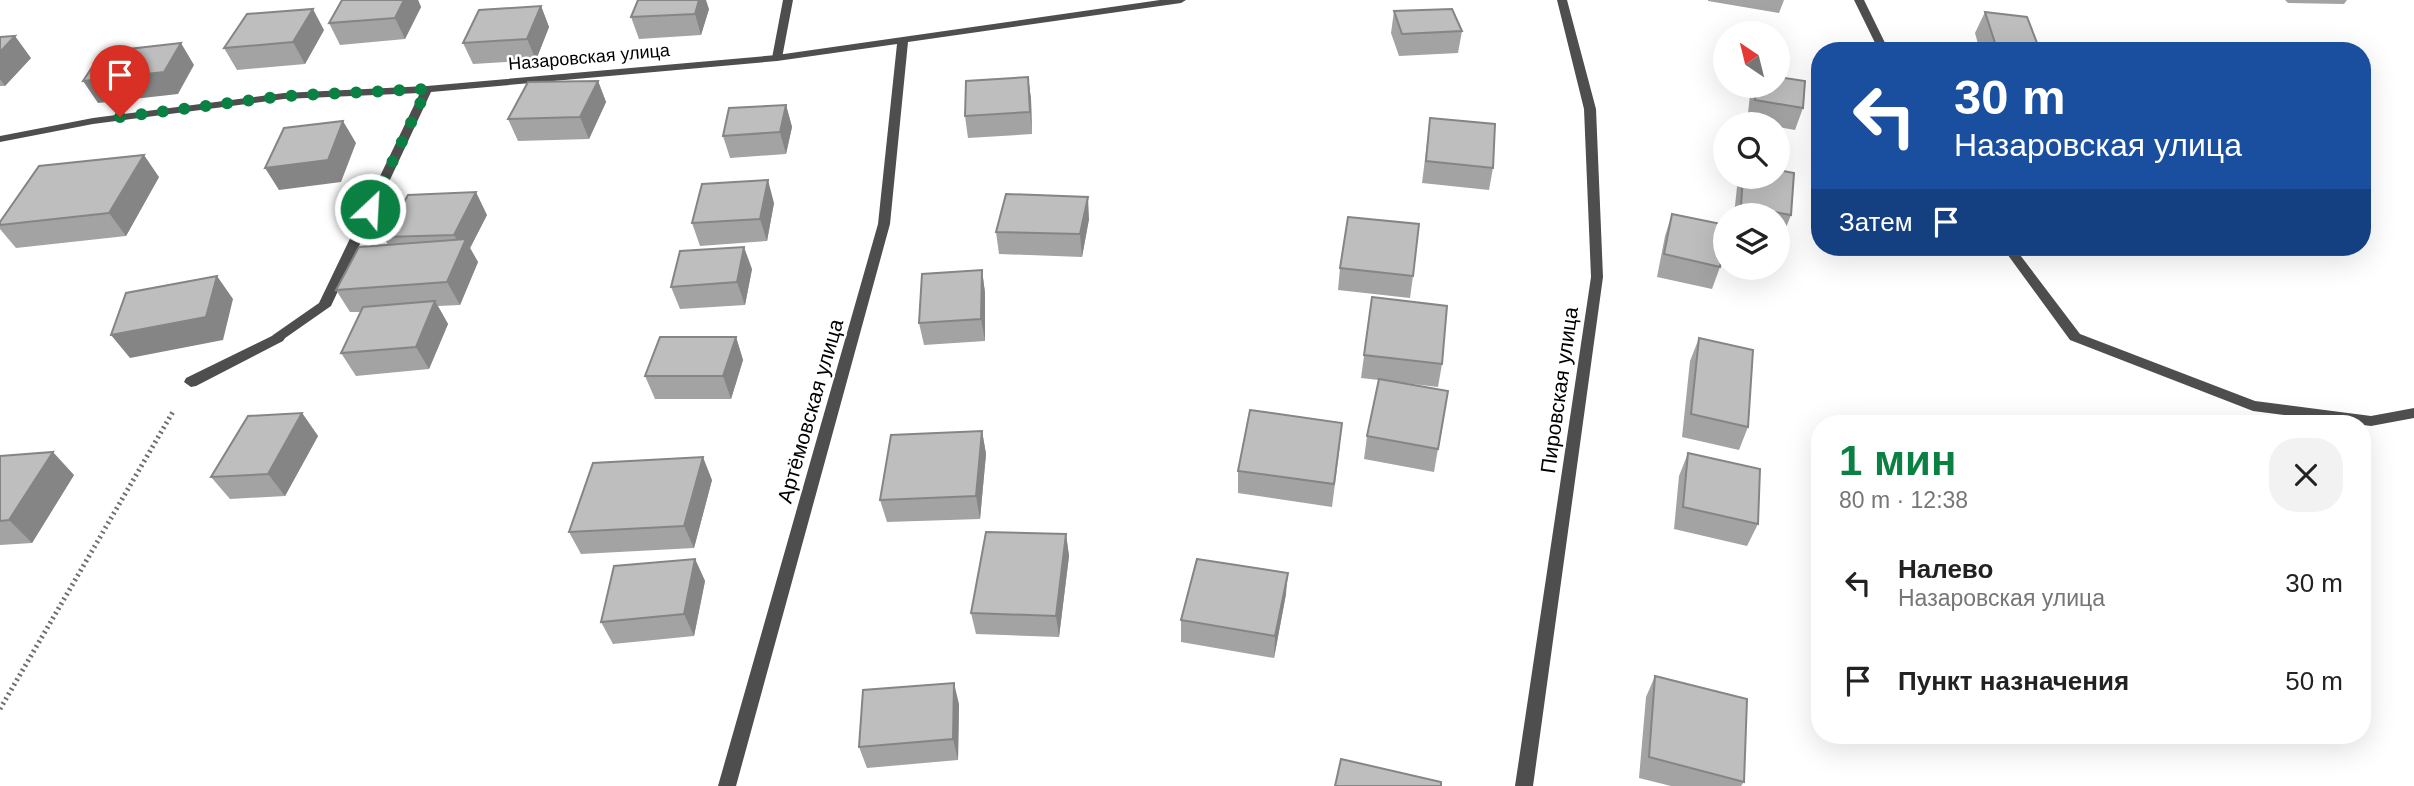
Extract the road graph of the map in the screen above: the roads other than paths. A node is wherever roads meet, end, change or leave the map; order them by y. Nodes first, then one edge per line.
1 (788, 0) edge
2 (1181, 0) edge
3 (1562, 0) edge
4 (1859, 0) edge
5 (903, 41) junction
6 (1880, 42) edge
7 (777, 58) junction
8 (427, 89) junction
9 (0, 139) edge
10 (2015, 256) edge
11 (191, 382) road end
12 (2414, 413) edge
13 (2324, 415) edge
14 (2371, 421) edge
15 (727, 786) edge
16 (1524, 786) edge

1 - 7 street
2 - 5 street, Назаровская улица
3 - 16 street, Пировская улица
4 - 6 street
5 - 7 street, Назаровская улица
5 - 15 street, Артёмовская улица
7 - 8 street, Назаровская улица
8 - 9 street, Назаровская улица
8 - 11 street
10 - 13 street
12 - 14 street

